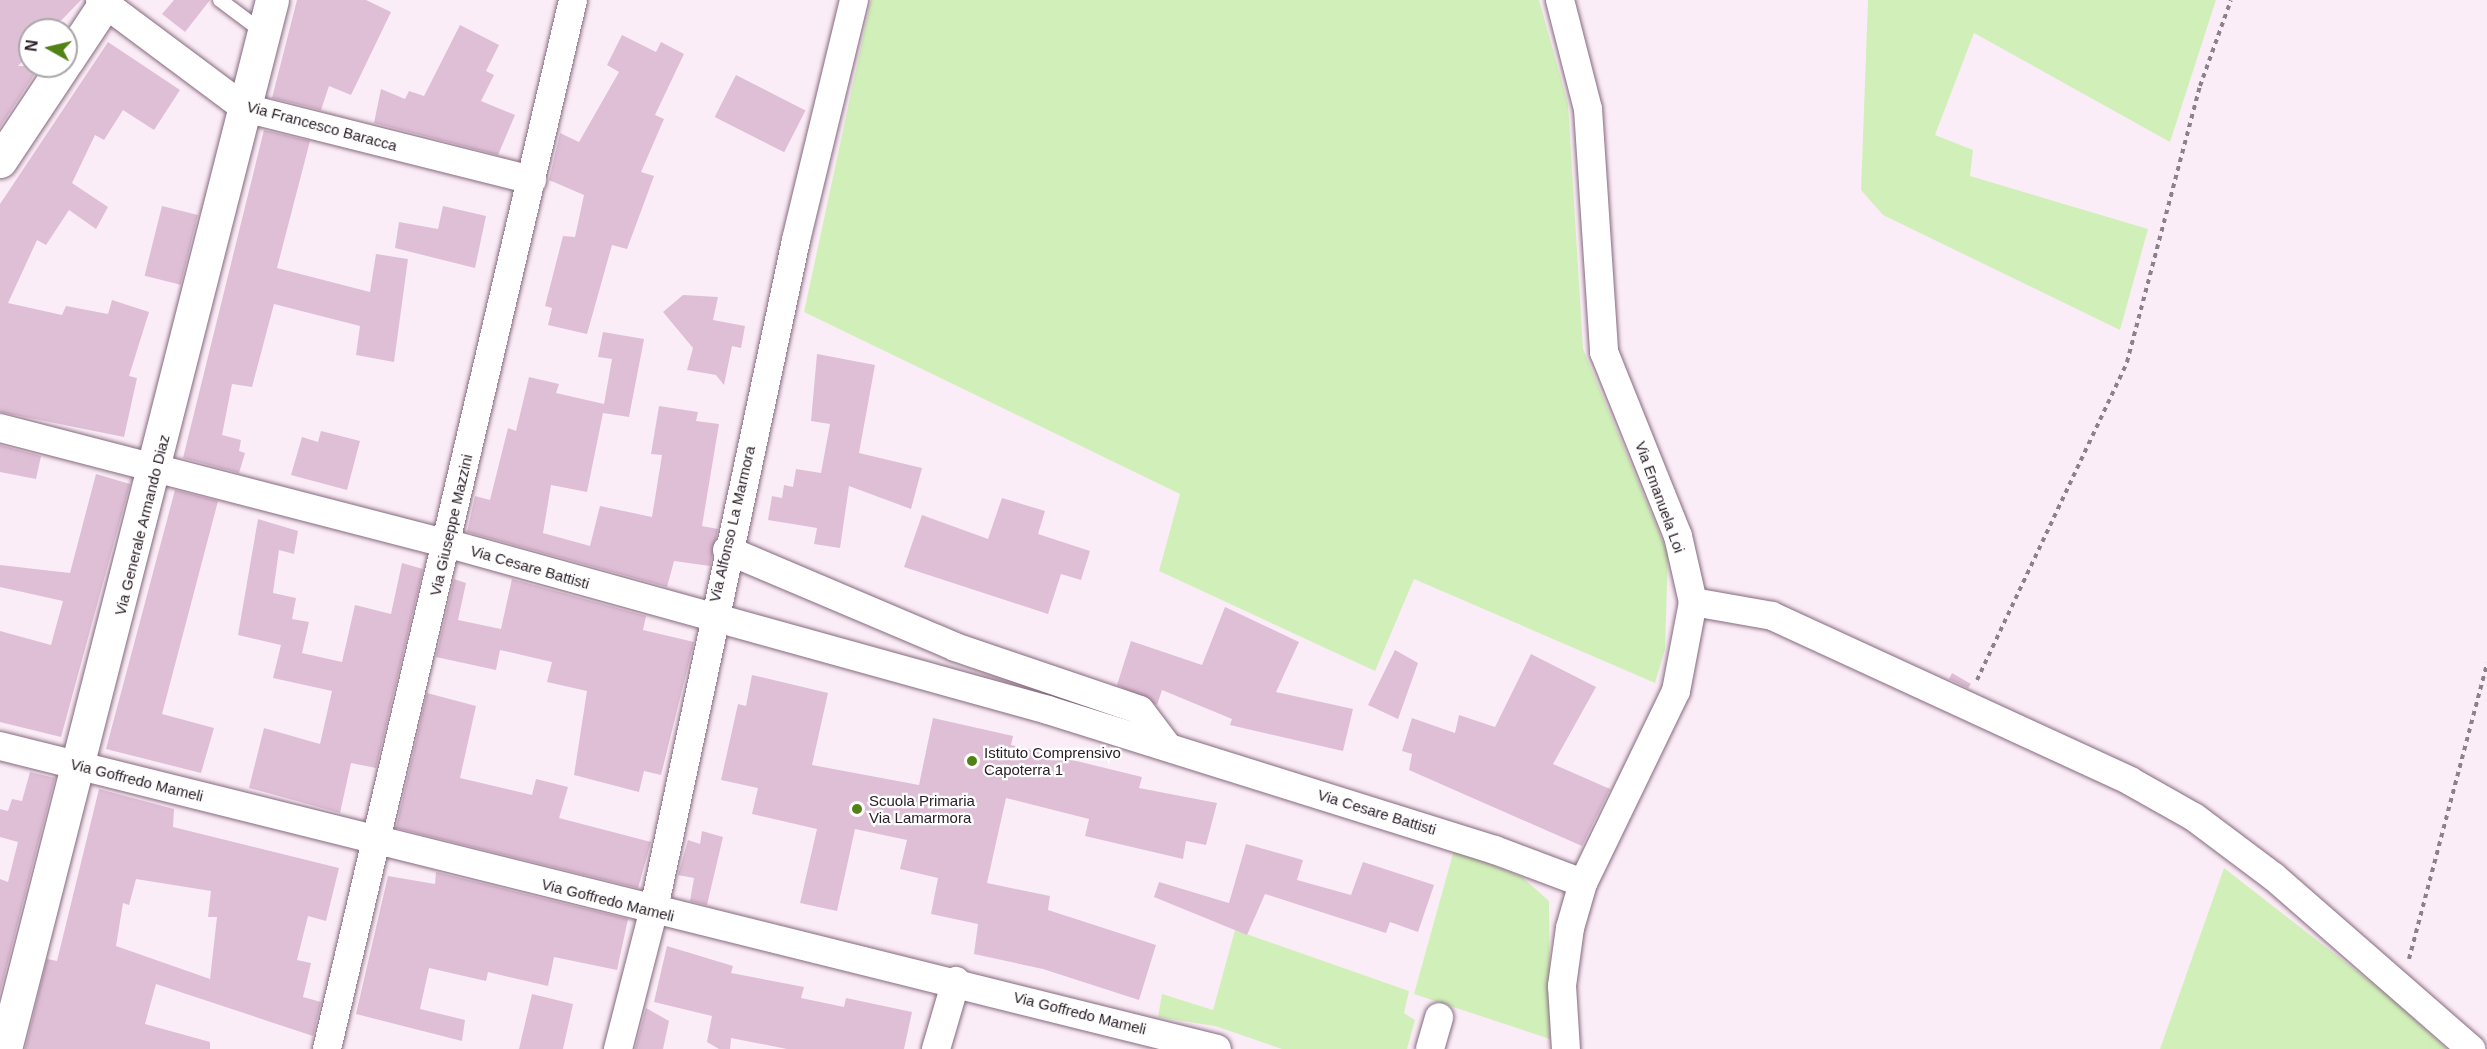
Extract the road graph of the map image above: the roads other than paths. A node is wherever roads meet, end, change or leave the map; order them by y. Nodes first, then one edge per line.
1 (220, 0) edge
2 (272, 0) edge
3 (573, 0) edge
4 (854, 0) edge
5 (1560, 0) edge
6 (104, 1) edge
7 (235, 5) edge
8 (264, 33) junction
9 (78, 43) edge
10 (55, 78) edge
11 (245, 108) junction
12 (0, 161) edge
13 (532, 180) junction
14 (0, 428) edge
15 (157, 470) junction
16 (446, 543) junction
17 (727, 550) junction
18 (1693, 602) junction
19 (711, 619) junction
20 (1068, 683) junction
21 (1058, 712) junction
22 (0, 746) edge
23 (1168, 747) junction
24 (80, 766) junction
25 (376, 840) junction
26 (1583, 883) junction
27 (653, 913) junction
28 (956, 981) junction
29 (1439, 1017) dead end
30 (5, 1049) edge
31 (327, 1049) edge
32 (618, 1049) edge
33 (936, 1049) edge
34 (1217, 1049) edge
35 (1430, 1049) edge
36 (1566, 1049) edge
37 (2470, 1049) edge

1 - 7 lane
2 - 8 street, Via Generale Armando Diaz
3 - 13 street, Via Giuseppe Mazzini
4 - 17 street, Via Alfonso La Marmora
5 - 18 street, Via Emanuela Loi
6 - 9 street
6 - 11 street, Via Francesco Baracca
7 - 8 lane
8 - 11 street, Via Generale Armando Diaz
10 - 12 street
11 - 13 street, Via Francesco Baracca
11 - 15 street, Via Generale Armando Diaz
13 - 16 street, Via Giuseppe Mazzini
14 - 15 street, Via Cesare Battisti
15 - 16 street, Via Cesare Battisti
15 - 24 street, Via Generale Armando Diaz
16 - 19 street, Via Cesare Battisti
16 - 25 street, Via Giuseppe Mazzini
17 - 19 street, Via Alfonso La Marmora
17 - 20 street
18 - 26 street, Via Emanuela Loi
18 - 37 street
19 - 21 street, Via Cesare Battisti
19 - 27 street, Via Alfonso La Marmora
20 - 21 street
20 - 23 street
21 - 23 street, Via Cesare Battisti
22 - 24 street, Via Goffredo Mameli
23 - 26 street, Via Cesare Battisti
24 - 25 street, Via Goffredo Mameli
24 - 30 street, Via Generale Armando Diaz
25 - 27 street, Via Goffredo Mameli
25 - 31 street, Via Giuseppe Mazzini
26 - 36 street, Via Emanuela Loi
27 - 28 street, Via Goffredo Mameli
27 - 32 street, Via Alfonso La Marmora
28 - 33 street
28 - 34 street, Via Goffredo Mameli
29 - 35 street

